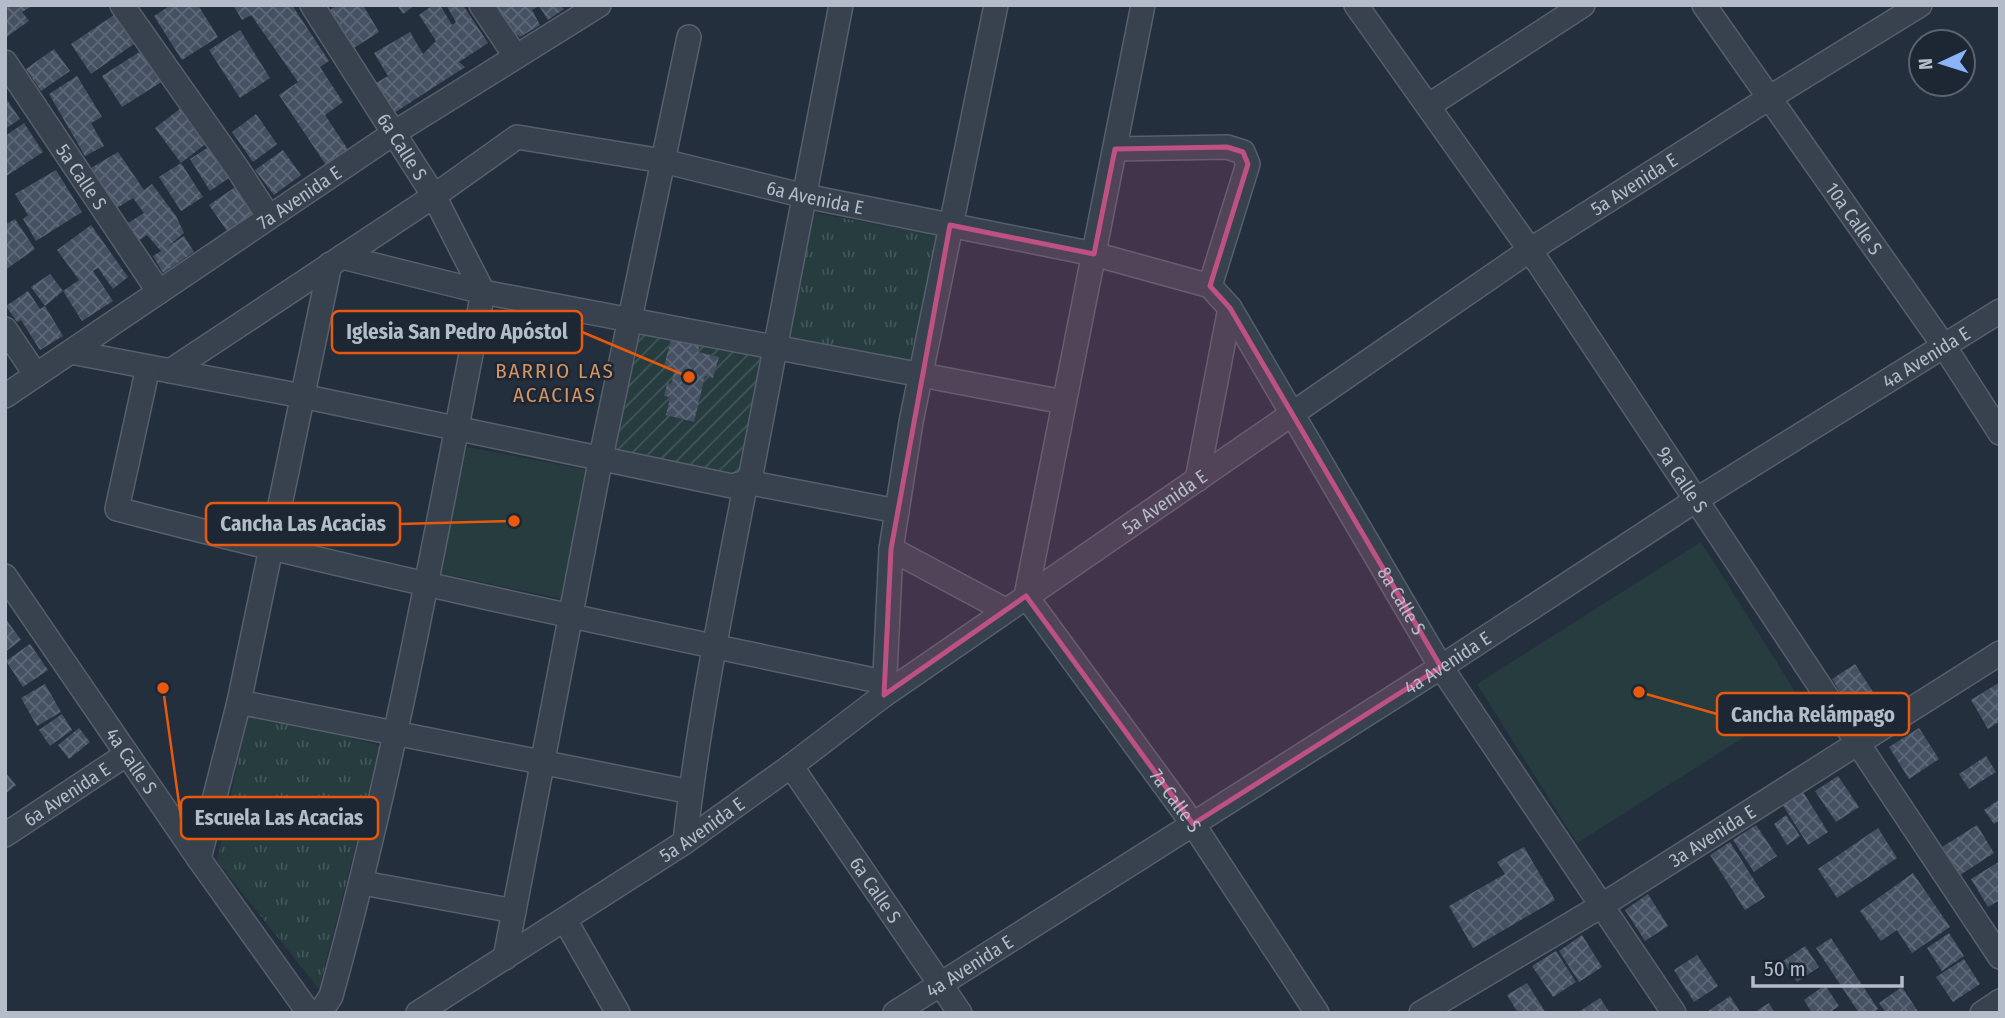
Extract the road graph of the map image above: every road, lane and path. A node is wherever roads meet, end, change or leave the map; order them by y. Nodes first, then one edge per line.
1 (121, 5) edge
2 (312, 5) edge
3 (481, 5) edge
4 (599, 5) edge
5 (841, 5) edge
6 (996, 5) edge
7 (1143, 5) edge
8 (1356, 5) edge
9 (1583, 5) edge
10 (1704, 5) edge
11 (1920, 5) edge
12 (689, 37) dead end
13 (516, 57) junction
14 (5, 62) edge
15 (1769, 98) junction
16 (1428, 106) junction
17 (394, 133) junction
18 (1115, 149) junction
19 (663, 162) junction
20 (434, 196) junction
21 (805, 196) junction
22 (269, 218) junction
23 (950, 225) junction
24 (1530, 250) junction
25 (1094, 254) junction
26 (336, 261) junction
27 (1210, 286) junction
28 (159, 292) junction
29 (483, 292) junction
30 (1230, 308) junction
31 (2000, 311) edge
32 (630, 320) junction
33 (5, 329) edge
34 (1944, 346) junction
35 (776, 348) junction
36 (71, 352) junction
37 (159, 369) junction
38 (36, 375) junction
39 (920, 375) junction
40 (5, 396) edge
41 (302, 396) junction
42 (1064, 402) junction
43 (1294, 414) junction
44 (457, 427) junction
45 (2000, 433) edge
46 (601, 457) junction
47 (1197, 480) junction
48 (746, 482) junction
49 (1696, 500) junction
50 (897, 511) junction
51 (269, 549) junction
52 (891, 549) junction
53 (5, 576) edge
54 (425, 584) junction
55 (1026, 596) junction
56 (1005, 610) junction
57 (571, 617) junction
58 (715, 646) junction
59 (2000, 653) edge
60 (1441, 667) junction
61 (884, 688) junction
62 (239, 702) junction
63 (395, 734) junction
64 (1858, 743) junction
65 (127, 754) junction
66 (542, 763) junction
67 (791, 766) junction
68 (691, 792) junction
69 (1193, 824) junction
70 (5, 835) edge
71 (685, 842) junction
72 (199, 859) junction
73 (363, 883) junction
74 (1601, 906) junction
75 (514, 911) junction
76 (565, 920) junction
77 (2000, 957) edge
78 (505, 958) junction
79 (940, 984) junction
80 (2000, 1001) edge
81 (309, 1013) edge
82 (320, 1013) edge
83 (418, 1013) edge
84 (618, 1013) edge
85 (895, 1013) edge
86 (960, 1013) edge
87 (1317, 1013) edge
88 (1421, 1013) edge
89 (1674, 1013) edge
90 (1982, 1013) edge

1 - 22 street
2 - 17 street, 6a Calle S
3 - 13 street
4 - 13 street, 7a Avenida E
5 - 21 street
6 - 23 street
7 - 18 street
8 - 16 street, 9a Calle S
9 - 16 street
10 - 15 street, 10a Calle S
11 - 15 street, 5a Avenida E
12 - 19 street
13 - 17 street, 7a Avenida E
14 - 28 street, 5a Calle S
15 - 24 street, 5a Avenida E
15 - 34 street, 10a Calle S
16 - 24 street, 9a Calle S
17 - 20 street, 6a Calle S
17 - 22 street, 7a Avenida E
18 - 25 street
18 - 27 street
19 - 20 street, 6a Avenida E
19 - 21 street, 6a Avenida E
19 - 32 street
20 - 26 street, 6a Avenida E
20 - 29 street, 6a Calle S
21 - 23 street, 6a Avenida E
21 - 35 street
22 - 28 street, 7a Avenida E
23 - 25 street, 6a Avenida E
23 - 39 street
24 - 43 street, 5a Avenida E
24 - 49 street, 9a Calle S
25 - 27 street, 6a Avenida E
25 - 42 street
26 - 29 street
26 - 37 street, 6a Avenida E
26 - 41 street
27 - 30 street, 8a Calle S
28 - 36 street, 7a Avenida E
29 - 32 street
29 - 44 street
30 - 43 street, 8a Calle S
30 - 47 street
31 - 34 street, 4a Avenida E
32 - 35 street
32 - 46 street
33 - 38 street
34 - 45 street, 10a Calle S
34 - 49 street, 4a Avenida E
35 - 39 street
35 - 48 street
36 - 37 street
36 - 38 street, 7a Avenida E
37 - 41 street
37 - 51 street
38 - 40 street, 7a Avenida E
39 - 42 street
39 - 50 street
41 - 44 street
41 - 51 street
42 - 55 street
43 - 47 street, 5a Avenida E
43 - 60 street, 8a Calle S
44 - 46 street
44 - 54 street
46 - 48 street
46 - 57 street
47 - 55 street, 5a Avenida E
48 - 50 street
48 - 58 street
49 - 60 street, 4a Avenida E
49 - 64 street, 9a Calle S
50 - 52 street
51 - 54 street
51 - 62 street
52 - 56 street
52 - 61 street
53 - 65 street, 4a Calle S
54 - 57 street
54 - 63 street
55 - 56 street, 5a Avenida E
55 - 69 street, 7a Calle S
56 - 61 street, 5a Avenida E
57 - 58 street
57 - 66 street
58 - 61 street
58 - 68 street
59 - 64 street, 3a Avenida E
60 - 69 street, 4a Avenida E
60 - 74 street, 8a Calle S
61 - 67 street, 5a Avenida E
62 - 63 street
62 - 72 street
63 - 66 street
63 - 73 street
64 - 74 street, 3a Avenida E
64 - 77 street, 9a Calle S
65 - 70 street, 6a Avenida E
65 - 72 street, 4a Calle S
66 - 68 street
66 - 75 street
67 - 71 street, 5a Avenida E
67 - 79 street, 6a Calle S
68 - 71 street
69 - 79 street, 4a Avenida E
69 - 87 street, 7a Calle S
71 - 76 street, 5a Avenida E
72 - 81 street, 4a Calle S
73 - 75 street
73 - 82 street
74 - 88 street, 3a Avenida E
74 - 89 street, 8a Calle S
75 - 78 street
76 - 78 street, 5a Avenida E
76 - 84 street
78 - 83 street, 5a Avenida E
79 - 85 street, 4a Avenida E
79 - 86 street, 6a Calle S
80 - 90 street

